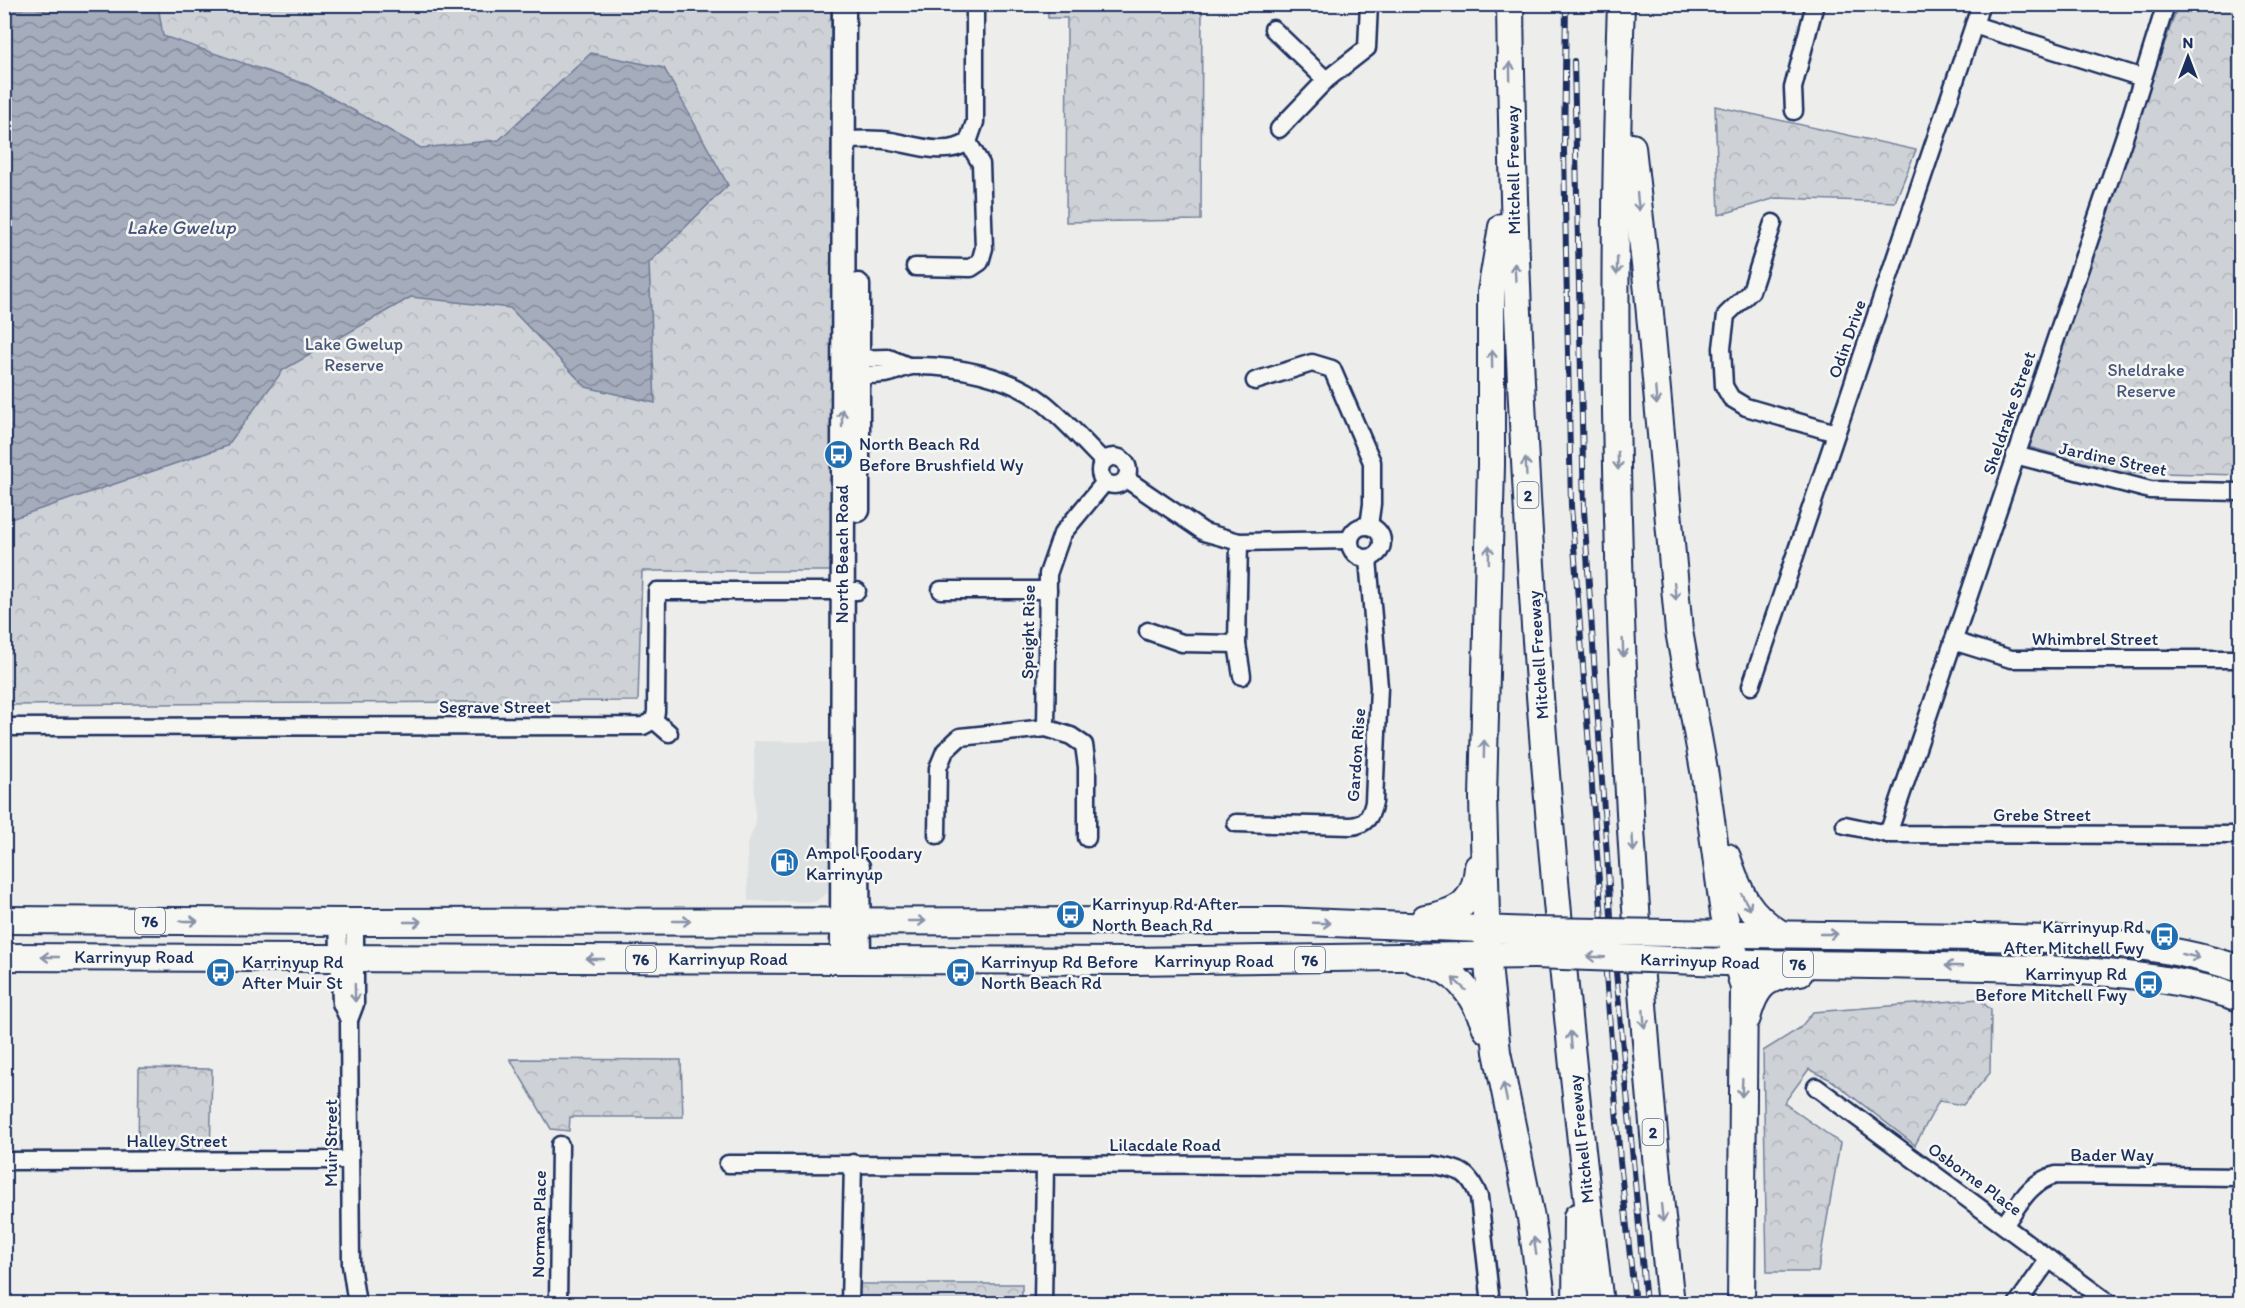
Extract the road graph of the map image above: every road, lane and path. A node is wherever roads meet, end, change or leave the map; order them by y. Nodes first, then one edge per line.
1 (844, 4) edge
2 (856, 4) edge
3 (975, 4) edge
4 (1369, 4) edge
5 (1510, 4) edge
6 (1621, 4) edge
7 (1815, 4) edge
8 (1981, 4) edge
9 (2166, 4) edge
10 (1974, 25) junction
11 (1273, 29) dead end
12 (1620, 40) junction
13 (2143, 78) junction
14 (1326, 80) junction
15 (1794, 111) dead end
16 (1279, 129) dead end
17 (968, 142) junction
18 (850, 145) junction
19 (1512, 172) junction
20 (1773, 223) dead end
21 (915, 267) dead end
22 (850, 367) junction
23 (1255, 381) dead end
24 (1836, 434) junction
25 (2015, 455) junction
26 (1103, 461) junction
27 (1126, 479) junction
28 (1105, 482) junction
29 (2241, 492) edge
30 (1369, 526) junction
31 (1350, 540) junction
32 (1239, 542) junction
33 (1368, 559) junction
34 (942, 590) dead end
35 (1048, 590) junction
36 (850, 591) junction
37 (1148, 631) dead end
38 (1953, 641) junction
39 (1237, 644) junction
40 (2241, 659) edge
41 (1242, 676) dead end
42 (1751, 686) dead end
43 (654, 720) junction
44 (4, 727) edge
45 (1046, 728) junction
46 (669, 734) dead end
47 (1483, 798) junction
48 (1710, 809) junction
49 (1236, 823) dead end
50 (1845, 825) dead end
51 (1888, 834) junction
52 (937, 835) dead end
53 (2241, 836) edge
54 (1087, 838) dead end
55 (4, 920) edge
56 (851, 920) junction
57 (1281, 921) junction
58 (346, 922) junction
59 (1356, 924) junction
60 (1729, 934) junction
61 (1782, 934) junction
62 (1487, 942) junction
63 (1533, 943) junction
64 (2141, 946) junction
65 (1405, 956) junction
66 (4, 957) edge
67 (347, 958) junction
68 (851, 959) junction
69 (1281, 961) junction
70 (1738, 964) junction
71 (1856, 964) junction
72 (2241, 969) edge
73 (2201, 986) junction
74 (2241, 998) edge
75 (1744, 1030) junction
76 (1497, 1052) junction
77 (1816, 1087) dead end
78 (1580, 1140) junction
79 (560, 1145) dead end
80 (350, 1160) junction
81 (4, 1161) edge
82 (852, 1163) junction
83 (728, 1164) dead end
84 (1045, 1165) junction
85 (2241, 1177) edge
86 (2005, 1224) junction
87 (2049, 1259) junction
88 (351, 1265) junction
89 (344, 1304) edge
90 (357, 1304) edge
91 (558, 1304) edge
92 (850, 1304) edge
93 (1043, 1304) edge
94 (1491, 1304) edge
95 (1543, 1304) edge
96 (1576, 1304) edge
97 (1600, 1304) edge
98 (1671, 1304) edge
99 (1741, 1304) edge
100 (2017, 1304) edge
101 (2110, 1304) edge

1 - 18 main road, North Beach Road
2 - 18 main road, North Beach Road
3 - 17 street
4 - 14 street
19 -> 5 highway, Mitchell Freeway / 2
6 - 12 highway, 2
7 - 15 street
8 - 10 street, Odin Drive
9 - 13 street, Sheldrake Street
10 - 13 street
10 - 24 street, Odin Drive
11 - 14 street
12 -> 48 highway
12 -> 98 highway, 2
13 - 25 street, Sheldrake Street
14 - 16 street
17 - 18 street
17 - 21 street
18 - 22 main road, North Beach Road
47 -> 19 highway
78 -> 19 highway, Mitchell Freeway / 2
20 - 24 street
22 - 26 street
22 - 36 main road, North Beach Road
23 - 30 street
24 - 42 street, Odin Drive
25 - 29 street, Jardine Street
25 - 38 street, Sheldrake Street
26 - 27 street
26 - 28 street
27 - 28 street
27 - 32 street
28 - 35 street, Speight Rise
30 - 31 street
30 - 33 street
31 - 32 street
31 - 33 street
32 - 39 street
33 - 49 street, Gardon Rise
34 - 35 street
35 - 45 street, Speight Rise
36 - 43 street
36 - 56 main road, North Beach Road
37 - 39 street
38 - 40 street, Whimbrel Street
38 - 51 street, Sheldrake Street
39 - 41 street
43 - 44 street, Segrave Street
43 - 46 street
45 - 52 street
45 - 54 street
47 - 59 highway
47 - 62 highway
48 - 60 highway
48 -> 61 highway
50 - 51 street, Grebe Street
51 - 53 street, Grebe Street
55 -> 58 highway, Karrinyup Road / 76
56 -> 57 highway, Karrinyup Road / 76
58 -> 56 highway, Karrinyup Road / 76
56 - 68 main road, North Beach Road
57 -> 59 highway, Karrinyup Road / 76
57 - 69 highway
58 - 67 street, Muir Street
59 - 62 highway, Karrinyup Road / 76
60 - 61 highway, Karrinyup Road / 76
60 - 63 highway, Karrinyup Road / 76, bridge
60 - 70 highway
61 -> 64 highway, Karrinyup Road / 76
62 - 63 highway, Karrinyup Road / 76
62 - 65 highway, Karrinyup Road / 76
62 - 76 highway
70 -> 63 highway, Karrinyup Road / 76, bridge
64 -> 72 highway, Karrinyup Road / 76
64 - 73 highway
65 - 69 highway, Karrinyup Road / 76
76 -> 65 highway
67 -> 66 highway, Karrinyup Road / 76
68 -> 67 highway, Karrinyup Road / 76
67 - 80 street, Muir Street
68 - 69 highway, Karrinyup Road / 76
70 - 71 highway, Karrinyup Road / 76
70 - 75 highway
73 -> 71 highway, Karrinyup Road / 76
71 - 75 highway
73 - 74 highway, Karrinyup Road / 76
75 -> 99 highway
95 -> 76 highway
77 - 86 street, Osborne Place
78 - 96 highway
78 - 97 highway, Mitchell Freeway / 2
79 - 91 street, Norman Place
80 - 81 street, Halley Street
80 - 88 street, Muir Street
82 - 83 street, Lilacdale Road
82 - 84 street, Lilacdale Road
82 - 92 street
84 - 93 street
84 - 94 street, Lilacdale Road
85 - 86 street, Bader Way
86 - 87 street, Osborne Place
87 - 100 street
87 - 101 street, Osborne Place
88 - 89 street, Muir Street
88 - 90 street, Muir Street

